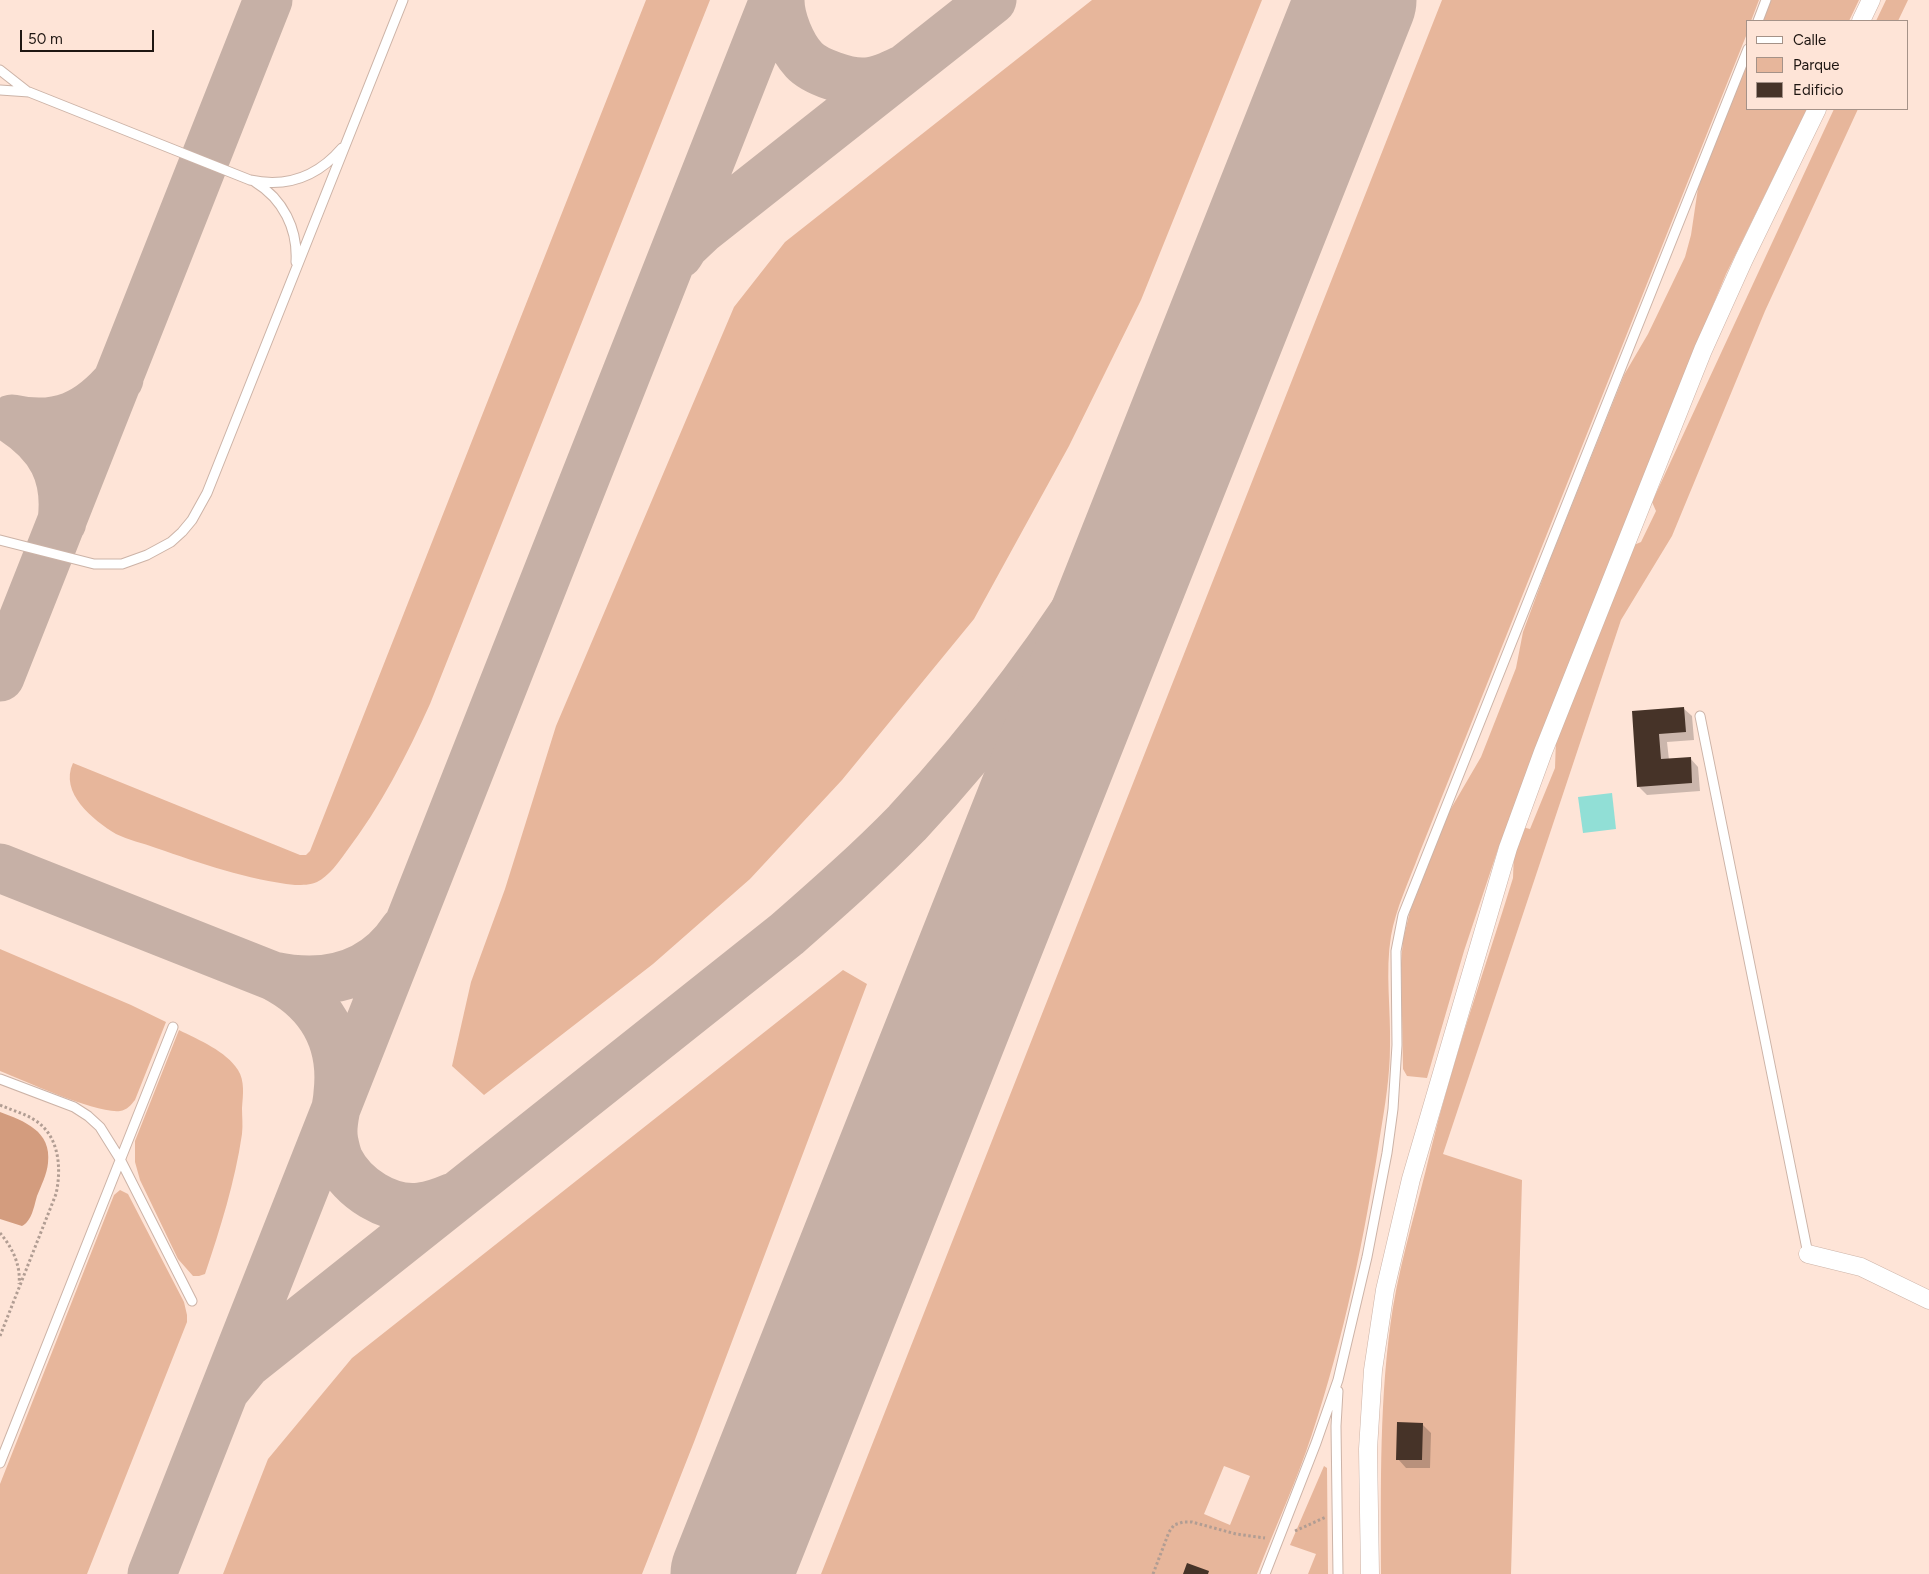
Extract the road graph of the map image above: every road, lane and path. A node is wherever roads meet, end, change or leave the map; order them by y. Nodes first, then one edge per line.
1 (402, 0) edge
2 (1766, 0) edge
3 (1871, 0) edge
4 (1758, 20) edge
5 (1861, 20) edge
6 (1746, 55) edge
7 (0, 70) edge
8 (0, 90) edge
9 (28, 92) junction
10 (1818, 110) edge
11 (346, 141) junction
12 (250, 180) junction
13 (296, 270) junction
14 (0, 540) edge
15 (1700, 716) dead end
16 (173, 1027) dead end
17 (0, 1079) edge
18 (0, 1105) edge
19 (120, 1159) junction
20 (0, 1232) edge
21 (1808, 1254) joint
22 (18, 1289) junction
23 (1929, 1300) edge
24 (192, 1301) dead end
25 (0, 1336) edge
26 (1338, 1380) junction
27 (0, 1463) edge
28 (1337, 1511) junction
29 (1280, 1536) junction
30 (1153, 1574) edge
31 (1265, 1574) edge
32 (1338, 1574) edge
33 (1370, 1574) edge

1 - 11 lane
2 - 4 lane
3 - 5 street
6 - 26 lane
7 - 9 lane
8 - 9 lane
9 - 12 lane
10 - 33 street
11 - 12 lane
11 - 13 lane
12 - 13 lane
13 - 14 lane
15 - 21 lane
16 - 19 lane
17 - 19 lane
18 - 22 path
19 - 24 lane
19 - 27 lane
20 - 22 path
21 - 23 street
22 - 25 path
26 - 28 lane
26 - 29 lane
28 - 29 path
28 - 32 lane
29 - 30 path
29 - 31 lane

